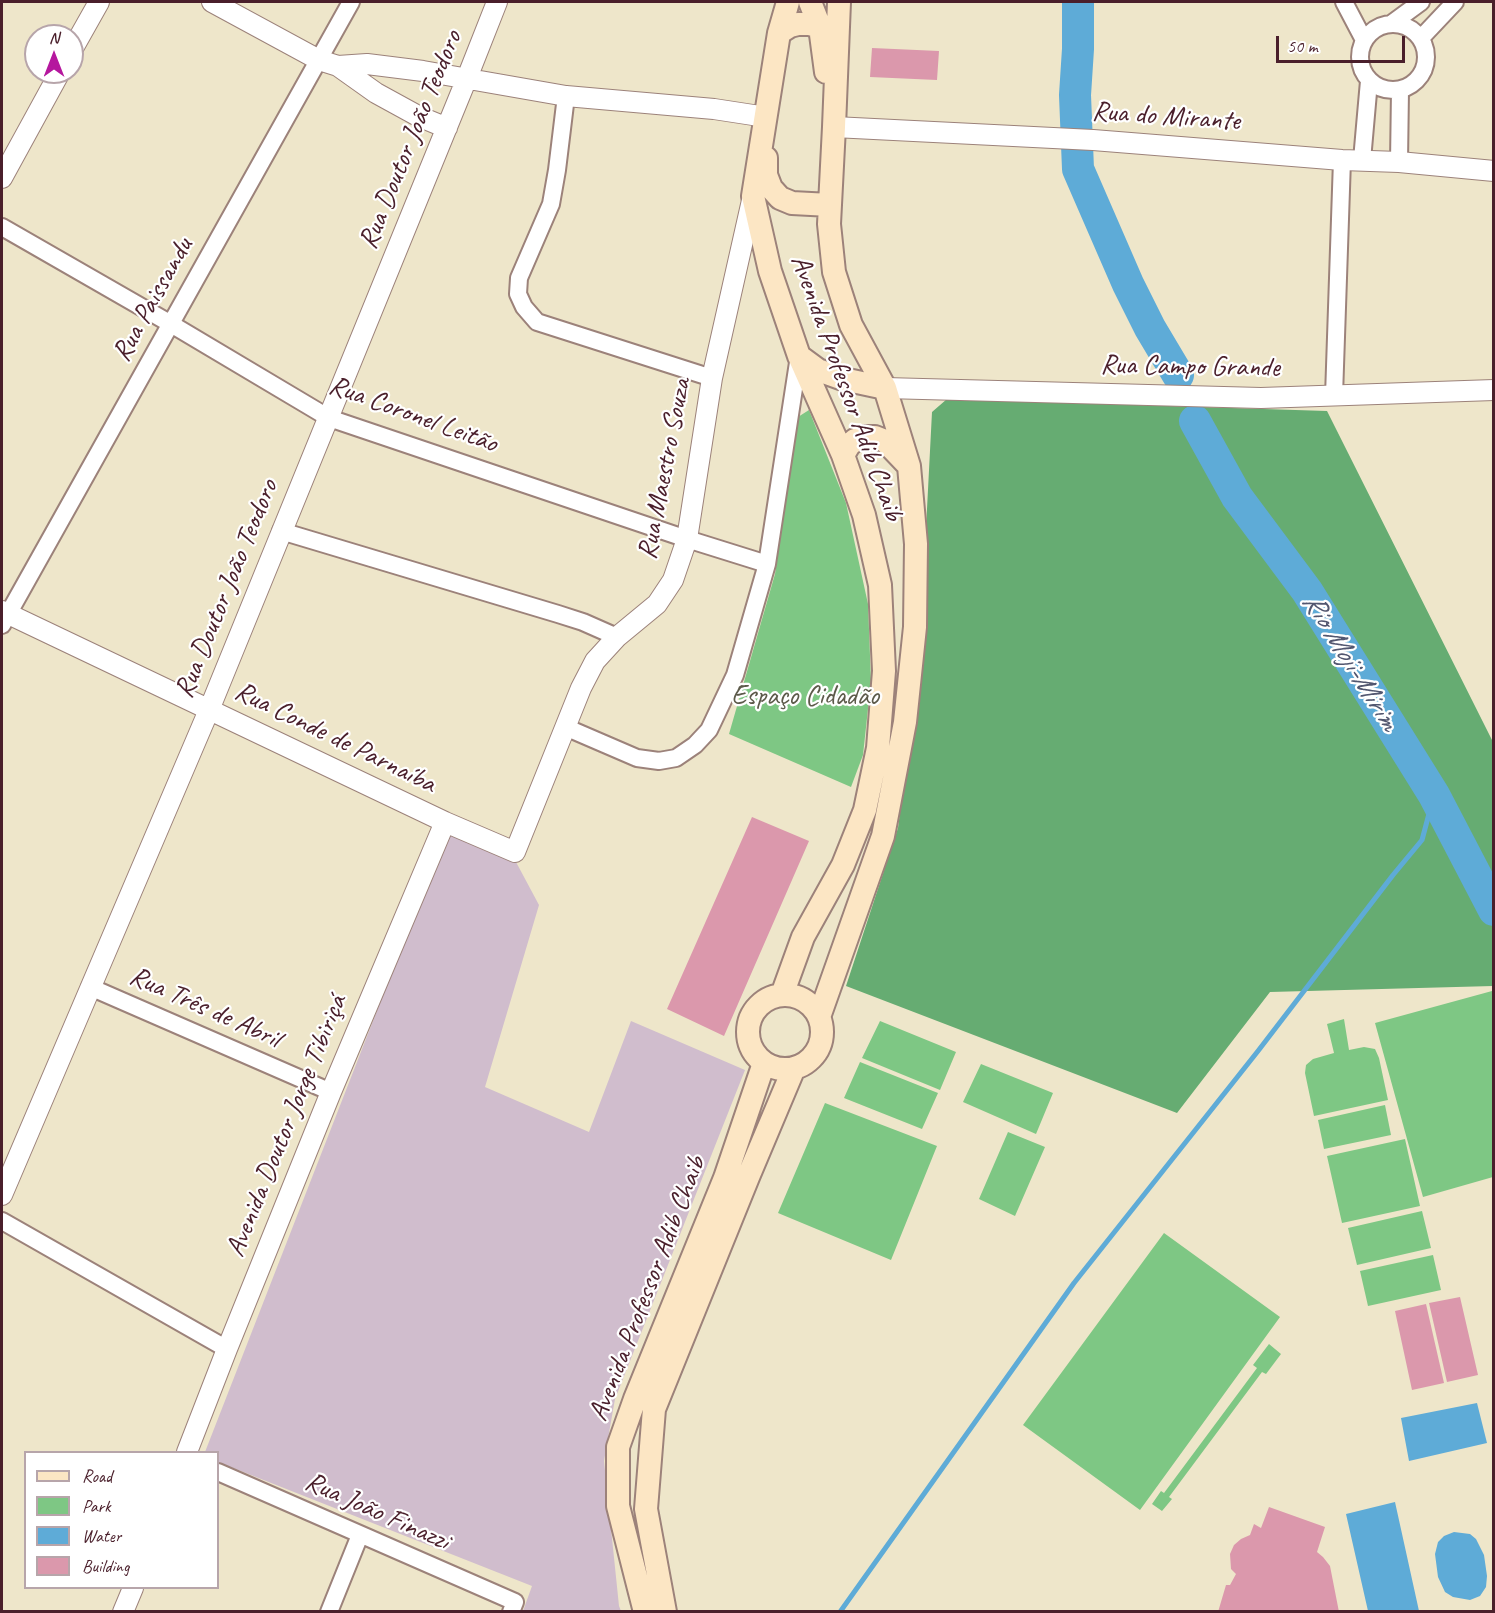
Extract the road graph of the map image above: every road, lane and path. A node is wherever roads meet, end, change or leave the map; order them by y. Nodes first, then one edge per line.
1 (99, 2) edge
2 (212, 2) edge
3 (351, 2) edge
4 (497, 2) edge
5 (788, 2) edge
6 (810, 2) edge
7 (839, 2) edge
8 (1344, 2) edge
9 (1421, 2) edge
10 (1455, 2) edge
11 (1392, 24) junction
12 (820, 27) junction
13 (84, 29) edge
14 (779, 33) junction
15 (1421, 38) junction
16 (1364, 40) junction
17 (319, 60) junction
18 (338, 66) junction
19 (467, 78) junction
20 (1369, 81) junction
21 (53, 84) edge
22 (1400, 90) junction
23 (566, 96) junction
24 (766, 117) junction
25 (834, 127) junction
26 (447, 128) junction
27 (1342, 160) junction
28 (1362, 160) junction
29 (1400, 162) junction
30 (1494, 171) edge
31 (2, 178) edge
32 (753, 196) junction
33 (830, 205) junction
34 (2, 227) edge
35 (171, 324) junction
36 (799, 356) junction
37 (712, 378) junction
38 (885, 388) junction
39 (1494, 390) edge
40 (1334, 396) junction
41 (329, 418) junction
42 (843, 455) junction
43 (909, 466) junction
44 (281, 531) junction
45 (687, 539) junction
46 (767, 564) junction
47 (4, 617) edge
48 (617, 638) junction
49 (209, 710) junction
50 (565, 727) junction
51 (444, 822) junction
52 (515, 852) joint
53 (90, 987) junction
54 (782, 995) junction
55 (819, 1017) junction
56 (764, 1063) junction
57 (794, 1068) junction
58 (331, 1092) junction
59 (2, 1196) edge
60 (2, 1221) edge
61 (227, 1349) junction
62 (187, 1451) edge
63 (219, 1472) edge
64 (360, 1535) junction
65 (132, 1589) edge
66 (513, 1607) edge
67 (123, 1611) edge
68 (329, 1611) edge
69 (645, 1611) edge
70 (665, 1611) edge

1 - 13 street
2 - 17 street
3 - 17 street, Rua Paissandu
4 - 19 street, Rua Doutor João Teodoro
5 - 14 main road, Avenida Professor Adib Chaib
6 - 12 main road
7 - 25 main road, Avenida Professor Adib Chaib
8 - 16 street
9 - 11 street
10 - 15 street
11 - 15 street
11 - 16 street
12 - 14 main road
12 - 25 main road
14 - 24 main road, Avenida Professor Adib Chaib
15 - 22 street
16 - 20 street
17 - 18 street
17 - 35 street, Rua Paissandu
18 - 19 street
18 - 26 street
19 - 23 street
19 - 26 street, Rua Doutor João Teodoro
20 - 22 street
20 - 28 street
21 - 31 street
22 - 29 street
23 - 24 street
23 - 37 street
24 - 32 main road, Avenida Professor Adib Chaib
24 - 33 main road
25 - 27 street, Rua do Mirante
25 - 33 main road, Avenida Professor Adib Chaib
26 - 41 street, Rua Doutor João Teodoro
27 - 28 street, Rua do Mirante
27 - 40 street
28 - 29 street, Rua do Mirante
29 - 30 street, Rua do Mirante
32 - 36 main road, Avenida Professor Adib Chaib
32 - 37 street, Rua Maestro Souza
33 - 38 main road, Avenida Professor Adib Chaib
34 - 35 street, Rua Coronel Leitão
35 - 41 street, Rua Coronel Leitão
35 - 47 street, Rua Paissandu
36 - 38 main road
36 - 42 main road, Avenida Professor Adib Chaib
36 - 46 street
37 - 45 street, Rua Maestro Souza
38 - 40 street, Rua Campo Grande
38 - 43 main road, Avenida Professor Adib Chaib
39 - 40 street, Rua Campo Grande
41 - 44 street, Rua Doutor João Teodoro
41 - 45 street, Rua Coronel Leitão
42 - 43 main road
42 - 54 main road, Avenida Professor Adib Chaib
43 - 55 main road, Avenida Professor Adib Chaib
44 - 48 street
44 - 49 street, Rua Doutor João Teodoro
45 - 46 street, Rua Coronel Leitão
45 - 48 street, Rua Maestro Souza
46 - 50 street
47 - 49 street, Rua Conde de Parnaíba
48 - 50 street, Rua Maestro Souza
49 - 51 street, Rua Conde de Parnaíba
49 - 53 street, Rua Doutor João Teodoro
50 - 52 street, Rua Maestro Souza
51 - 52 street, Rua Conde de Parnaíba
51 - 58 street, Avenida Doutor Jorge Tibiriçá
53 - 58 street, Rua Três de Abril
53 - 59 street, Rua Doutor João Teodoro
54 - 55 main road
54 - 56 main road
55 - 57 main road
56 - 57 main road
56 - 69 main road, Avenida Professor Adib Chaib
57 - 70 main road, Avenida Professor Adib Chaib
58 - 61 street, Avenida Doutor Jorge Tibiriçá
60 - 61 street
61 - 62 street, Avenida Doutor Jorge Tibiriçá
63 - 64 street, Rua João Finazzi
64 - 66 street, Rua João Finazzi
64 - 68 street
65 - 67 street

